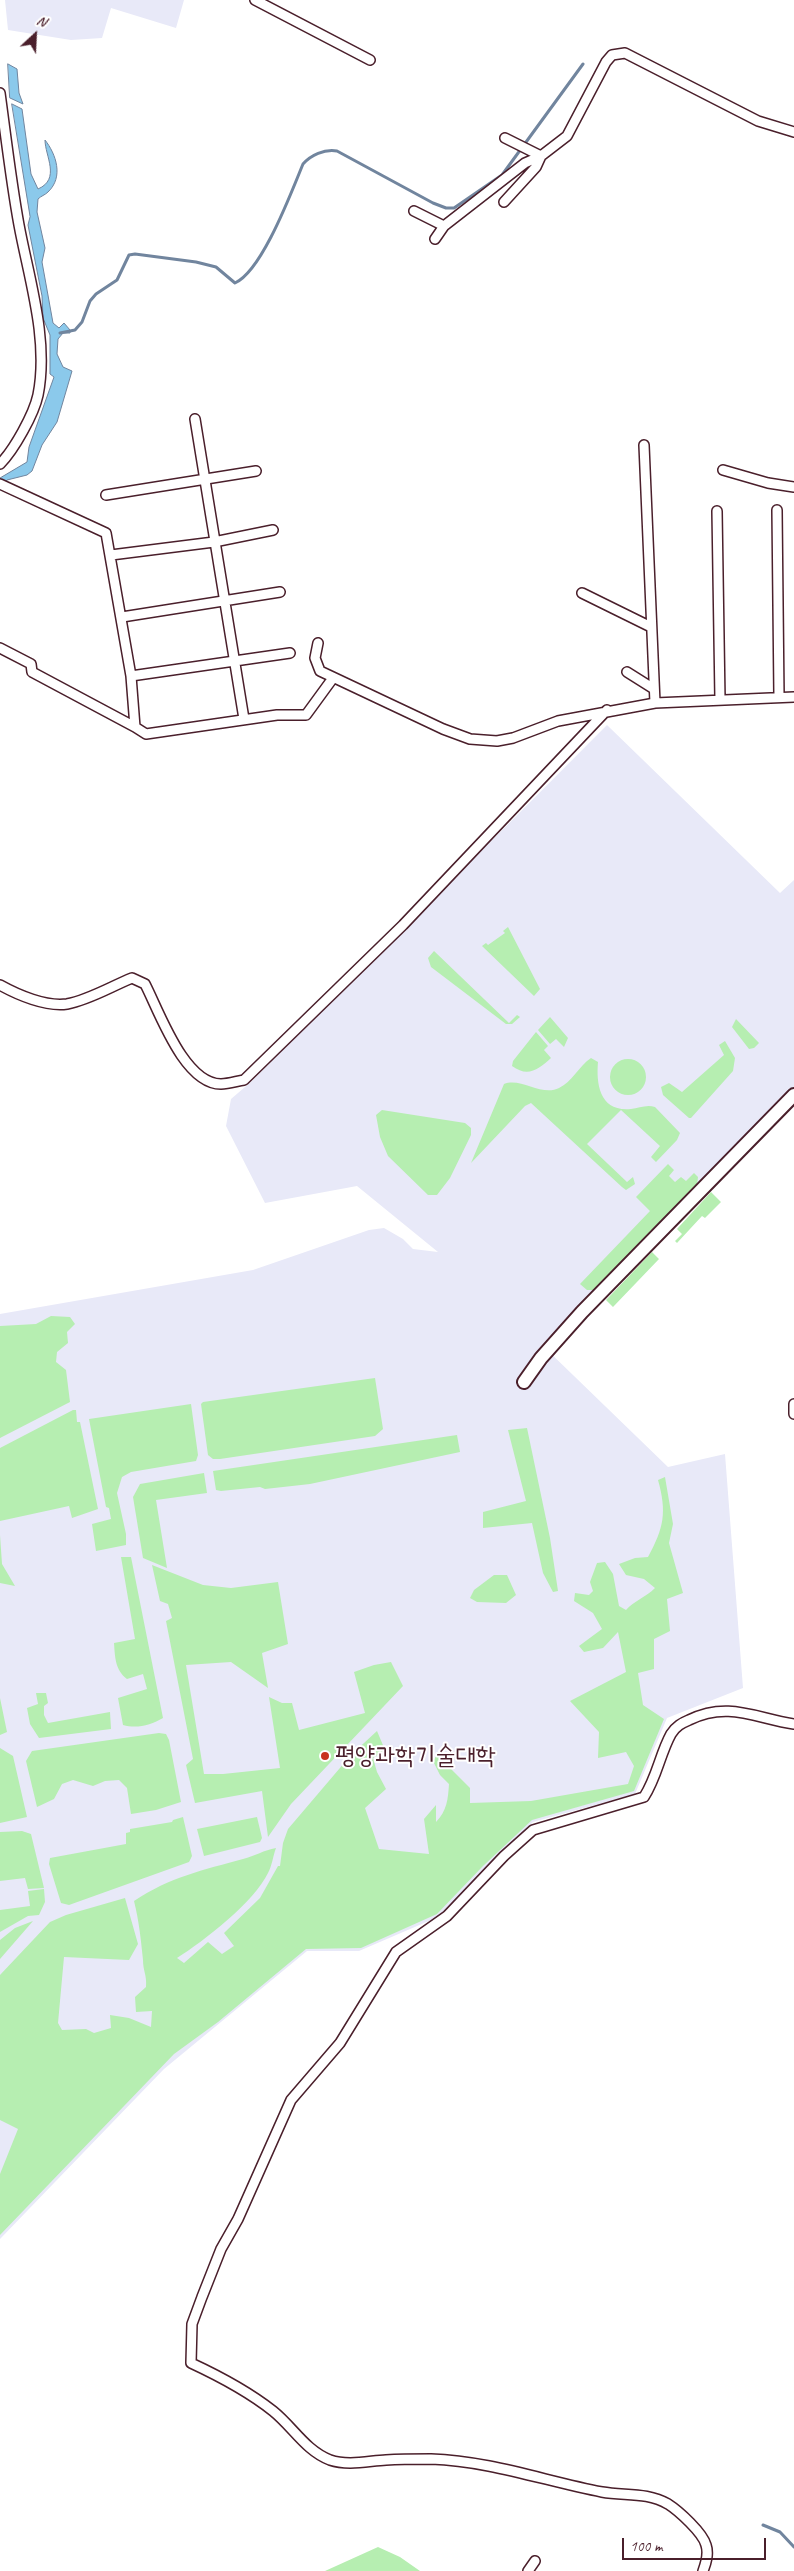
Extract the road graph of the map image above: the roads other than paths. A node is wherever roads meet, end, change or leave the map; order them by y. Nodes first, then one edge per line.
1 (256, 0) edge
2 (370, 60) dead end
3 (0, 93) edge
4 (794, 132) edge
5 (505, 138) dead end
6 (541, 156) junction
7 (504, 202) dead end
8 (414, 211) dead end
9 (444, 226) junction
10 (435, 239) dead end
11 (195, 418) dead end
12 (644, 445) dead end
13 (0, 464) edge
14 (723, 470) dead end
15 (256, 471) dead end
16 (204, 480) junction
17 (2, 485) edge
18 (794, 487) edge
19 (106, 496) dead end
20 (777, 510) dead end
21 (717, 511) dead end
22 (273, 530) dead end
23 (214, 542) junction
24 (111, 555) junction
25 (280, 592) dead end
26 (582, 593) dead end
27 (225, 600) junction
28 (122, 616) junction
29 (651, 627) junction
30 (318, 643) dead end
31 (0, 648) edge
32 (290, 653) dead end
33 (233, 661) junction
34 (627, 672) dead end
35 (131, 676) junction
36 (333, 678) junction
37 (654, 689) junction
38 (794, 696) edge
39 (779, 697) junction
40 (720, 700) junction
41 (655, 703) junction
42 (607, 710) junction
43 (244, 719) junction
44 (135, 727) junction
45 (0, 985) edge
46 (794, 1095) edge
47 (524, 1382) dead end
48 (794, 1404) edge
49 (794, 1414) edge
50 (794, 1724) edge
51 (535, 2561) dead end
52 (528, 2571) edge
53 (703, 2571) edge

1 - 2 street
3 - 13 street
4 - 6 street
5 - 6 street
6 - 7 street
6 - 9 street
8 - 9 street
9 - 10 street
11 - 16 street
12 - 29 street
14 - 18 street
15 - 16 street
16 - 19 street
16 - 23 street
17 - 24 street
20 - 39 street
21 - 40 street
22 - 23 street
23 - 24 street
23 - 27 street
24 - 28 street
25 - 27 street
26 - 29 street
27 - 28 street
27 - 33 street
28 - 35 street
29 - 37 street
30 - 36 street
31 - 44 street
32 - 33 street
33 - 35 street
33 - 43 street
34 - 37 street
35 - 44 street
36 - 42 street
36 - 43 street
37 - 41 street
38 - 39 street
39 - 40 street
40 - 41 street
41 - 42 street
42 - 45 street
43 - 44 street
46 - 47 street
48 - 49 street
50 - 53 street
51 - 52 street

